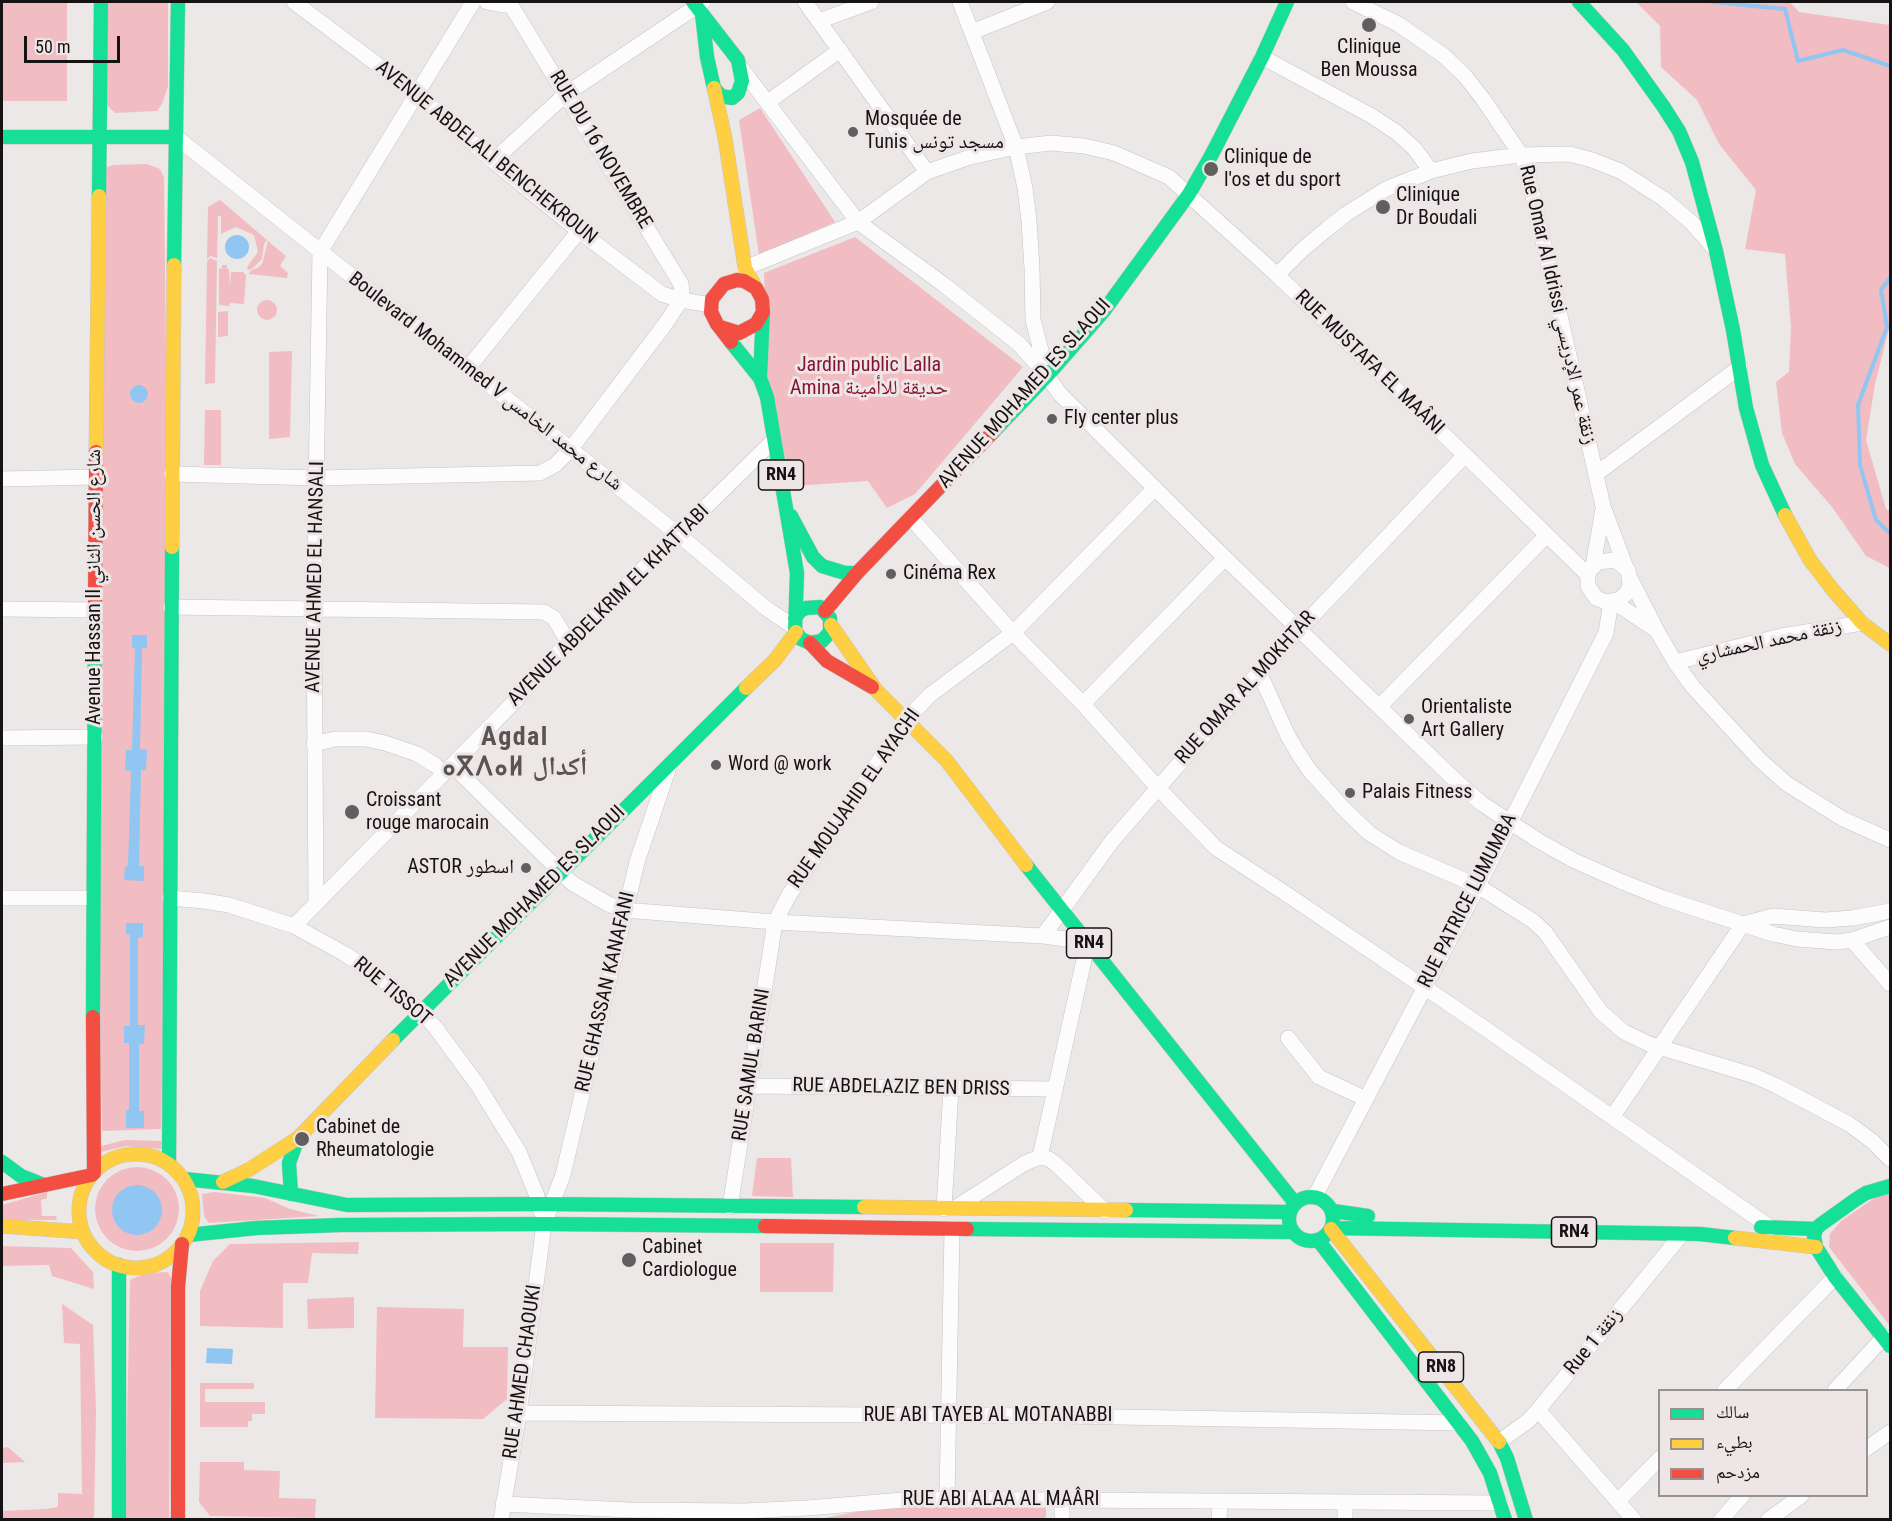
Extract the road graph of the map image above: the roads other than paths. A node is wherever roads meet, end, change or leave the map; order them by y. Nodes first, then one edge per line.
1 (101, 2) edge
2 (178, 2) edge
3 (294, 2) edge
4 (473, 2) edge
5 (486, 2) edge
6 (510, 2) edge
7 (805, 2) edge
8 (870, 2) edge
9 (960, 2) edge
10 (1047, 2) edge
11 (1287, 2) edge
12 (1353, 2) edge
13 (1579, 2) edge
14 (699, 6) edge
15 (819, 21) junction
16 (972, 32) junction
17 (723, 41) junction
18 (707, 50) junction
19 (840, 50) junction
20 (1262, 57) junction
21 (741, 68) junction
22 (714, 88) junction
23 (566, 94) junction
24 (417, 95) junction
25 (733, 97) junction
26 (768, 102) junction
27 (99, 136) junction
28 (2, 137) edge
29 (177, 137) junction
30 (725, 138) junction
31 (1016, 147) junction
32 (1521, 155) junction
33 (493, 161) junction
34 (1431, 171) junction
35 (927, 172) junction
36 (1189, 194) junction
37 (858, 222) junction
38 (579, 231) junction
39 (1716, 251) junction
40 (320, 252) junction
41 (741, 274) junction
42 (1277, 275) junction
43 (681, 300) junction
44 (711, 306) junction
45 (763, 312) junction
46 (720, 327) junction
47 (1740, 367) junction
48 (468, 369) junction
49 (1047, 376) junction
50 (760, 378) junction
51 (774, 440) junction
52 (570, 450) junction
53 (1465, 455) junction
54 (172, 474) junction
55 (1596, 474) junction
56 (96, 477) junction
57 (317, 478) junction
58 (2, 479) edge
59 (1155, 489) junction
60 (786, 505) junction
61 (1603, 506) junction
62 (911, 518) junction
63 (679, 535) junction
64 (1547, 535) junction
65 (1225, 558) junction
66 (1591, 570) junction
67 (1628, 572) junction
68 (797, 573) junction
69 (857, 573) junction
70 (1612, 602) junction
71 (171, 607) junction
72 (314, 608) junction
73 (2, 609) edge
74 (822, 609) junction
75 (95, 610) junction
76 (1862, 623) junction
77 (831, 626) junction
78 (1299, 628) junction
79 (1657, 631) junction
80 (800, 633) junction
81 (1013, 633) junction
82 (568, 642) junction
83 (1890, 644) edge
84 (1676, 662) junction
85 (1259, 672) junction
86 (876, 690) junction
87 (1083, 704) junction
88 (1380, 706) junction
89 (907, 719) junction
90 (94, 737) junction
91 (2, 738) edge
92 (314, 744) junction
93 (671, 762) junction
94 (448, 769) junction
95 (1158, 788) junction
96 (1509, 822) junction
97 (1887, 840) edge
98 (561, 872) junction
99 (1478, 886) junction
100 (2, 898) edge
101 (92, 898) junction
102 (170, 898) junction
103 (316, 902) junction
104 (624, 910) junction
105 (1061, 910) junction
106 (1890, 911) edge
107 (775, 922) junction
108 (1743, 924) junction
109 (294, 926) junction
110 (1890, 927) edge
111 (1043, 936) junction
112 (1852, 940) junction
113 (1088, 942) junction
114 (1890, 984) edge
115 (1424, 988) junction
116 (421, 1012) junction
117 (1288, 1038) dead end
118 (1660, 1047) junction
119 (749, 1086) junction
120 (951, 1088) junction
121 (1054, 1089) junction
122 (1366, 1099) junction
123 (1613, 1116) junction
124 (298, 1138) junction
125 (1040, 1157) junction
126 (1890, 1159) edge
127 (2, 1162) edge
128 (170, 1164) junction
129 (1890, 1166) edge
130 (93, 1174) junction
131 (1890, 1174) edge
132 (184, 1179) junction
133 (224, 1182) junction
134 (44, 1185) junction
135 (1890, 1186) edge
136 (2, 1194) edge
137 (291, 1194) junction
138 (1315, 1196) junction
139 (546, 1204) junction
140 (730, 1207) junction
141 (1292, 1208) junction
142 (948, 1209) junction
143 (1105, 1211) junction
144 (1333, 1211) junction
145 (1607, 1219) dead end
146 (544, 1224) junction
147 (1739, 1224) dead end
148 (2, 1227) edge
149 (1332, 1228) junction
150 (1772, 1228) junction
151 (952, 1229) junction
152 (1816, 1229) junction
153 (83, 1232) junction
154 (1293, 1232) junction
155 (1682, 1234) junction
156 (185, 1239) junction
157 (1318, 1240) junction
158 (1816, 1247) junction
159 (119, 1265) junction
160 (1835, 1277) junction
161 (1887, 1341) edge
162 (1726, 1389) edge
163 (1836, 1389) edge
164 (1538, 1410) junction
165 (519, 1413) junction
166 (949, 1417) junction
167 (1458, 1423) junction
168 (1890, 1432) edge
169 (1499, 1442) junction
170 (1868, 1448) edge
171 (1658, 1459) edge
172 (1741, 1497) edge
173 (1801, 1497) edge
174 (947, 1499) junction
175 (1062, 1500) junction
176 (1220, 1501) junction
177 (1618, 1501) junction
178 (1345, 1502) junction
179 (1500, 1503) junction
180 (503, 1504) junction
181 (119, 1520) edge
182 (178, 1520) edge
183 (501, 1520) edge
184 (1062, 1520) edge
185 (1219, 1520) edge
186 (1345, 1520) edge
187 (1505, 1520) edge
188 (1526, 1520) edge
189 (1635, 1520) edge
190 (1721, 1520) edge
191 (1768, 1520) edge

1 - 27 main road, Avenue Hassan II شارع الحسن الثاني
2 - 29 main road
3 - 24 street, AVENUE ABDELALI BENCHEKROUN
4 - 24 street
5 - 6 street, RUE DU 16 NOVEMBRE
6 - 23 street, RUE DU 16 NOVEMBRE
7 - 15 street
8 - 15 street
9 - 16 street
10 - 16 street
11 - 20 main road, AVENUE MOHAMED ES SLAOUI
12 - 32 street, Rue Omar Al Idrissi زنقة عمر الإدريسي
13 - 39 main road
14 - 17 main road
14 - 18 main road, RN4
14 - 23 street
15 - 19 street
16 - 31 street
17 - 18 main road
17 - 21 main road
18 - 22 main road, RN4
19 - 26 street
19 - 35 street
20 - 34 street
20 - 36 main road, AVENUE MOHAMED ES SLAOUI
21 - 25 main road, RN4
21 - 26 street
22 - 25 main road
22 - 30 main road, RN4
23 - 33 street
23 - 43 street, RUE DU 16 NOVEMBRE
24 - 33 street, AVENUE ABDELALI BENCHEKROUN
24 - 40 street
25 - 26 street
25 - 30 main road, RN4
26 - 37 street
27 - 28 main road
27 - 29 main road
27 - 56 main road, Avenue Hassan II شارع الحسن الثاني
29 - 40 street, Boulevard Mohammed V شارع محمد الخامس
29 - 54 main road
30 - 41 main road, RN4
31 - 35 street, RUE MUSTAFA EL MAÂNI
31 - 36 street, RUE MUSTAFA EL MAÂNI
31 - 49 street
32 - 34 street
32 - 39 street
32 - 55 street, Rue Omar Al Idrissi زنقة عمر الإدريسي
33 - 38 street, AVENUE ABDELALI BENCHEKROUN
34 - 42 street
35 - 37 street, RUE MUSTAFA EL MAÂNI
36 - 42 street, RUE MUSTAFA EL MAÂNI
36 - 49 main road, AVENUE MOHAMED ES SLAOUI
37 - 41 street, RUE MUSTAFA EL MAÂNI
37 - 49 street
38 - 43 street, AVENUE ABDELALI BENCHEKROUN
38 - 48 street
39 - 47 main road
40 - 48 street, Boulevard Mohammed V شارع محمد الخامس
40 - 57 street, AVENUE AHMED EL HANSALI
41 - 44 main road
41 - 45 main road, RN4
42 - 53 street, RUE MUSTAFA EL MAÂNI
43 - 44 street, AVENUE ABDELALI BENCHEKROUN
43 - 52 street
44 - 46 main road, RN4
45 - 46 main road
45 - 50 main road, RN4
46 - 50 main road, RN4
47 - 55 street
47 - 76 main road
48 - 52 street, Boulevard Mohammed V شارع محمد الخامس
49 - 59 street
49 - 62 main road, AVENUE MOHAMED ES SLAOUI
50 - 51 main road, RN4
51 - 60 main road, RN4
51 - 63 street, AVENUE ABDELKRIM EL KHATTABI
52 - 57 street
52 - 63 street, Boulevard Mohammed V شارع محمد الخامس
53 - 64 street, RUE MUSTAFA EL MAÂNI
53 - 78 street, RUE OMAR AL MOKHTAR
54 - 57 street
54 - 71 main road
55 - 61 street, Rue Omar Al Idrissi زنقة عمر الإدريسي
56 - 58 street
56 - 75 main road, Avenue Hassan II شارع الحسن الثاني
57 - 72 street, AVENUE AHMED EL HANSALI
59 - 65 street
59 - 81 street, RUE MOUJAHID EL AYACHI
60 - 68 main road, RN4
60 - 69 main road
61 - 66 street, Rue Omar Al Idrissi زنقة عمر الإدريسي
61 - 67 street, Rue Omar Al Idrissi زنقة عمر الإدريسي
62 - 69 main road, AVENUE MOHAMED ES SLAOUI
62 - 81 street
63 - 80 street, Boulevard Mohammed V شارع محمد الخامس
63 - 82 street, AVENUE ABDELKRIM EL KHATTABI
64 - 66 street, RUE MUSTAFA EL MAÂNI
64 - 88 street
65 - 78 street
65 - 87 street
66 - 67 street
66 - 70 street
67 - 70 street
67 - 79 street, Rue Omar Al Idrissi زنقة عمر الإدريسي
68 - 74 main road, RN4
68 - 80 main road, RN4
69 - 74 main road, AVENUE MOHAMED ES SLAOUI
70 - 79 street, Rue Omar Al Idrissi زنقة عمر الإدريسي
70 - 96 street, RUE PATRICE LUMUMBA
71 - 72 street
71 - 102 main road
72 - 82 street
72 - 92 street, AVENUE AHMED EL HANSALI
73 - 75 street
74 - 77 main road, RN4
74 - 80 main road
75 - 90 main road, Avenue Hassan II شارع الحسن الثاني
76 - 83 main road
76 - 84 street, زنقة محمد الحمشاري
77 - 80 main road
77 - 86 main road, Boulevard Mohammed V شارع محمد الخامس / RN4
78 - 85 street, RUE OMAR AL MOKHTAR
78 - 88 street
79 - 84 street, Rue Omar Al Idrissi زنقة عمر الإدريسي
80 - 86 main road, Boulevard Mohammed V شارع محمد الخامس / RN4
80 - 93 main road, AVENUE MOHAMED ES SLAOUI
81 - 87 street
81 - 89 street, RUE MOUJAHID EL AYACHI
82 - 94 street, AVENUE ABDELKRIM EL KHATTABI
84 - 97 street, Rue Omar Al Idrissi زنقة عمر الإدريسي
85 - 95 street, RUE OMAR AL MOKHTAR
85 - 99 street
86 - 89 main road, Boulevard Mohammed V شارع محمد الخامس / RN4
87 - 95 street
88 - 96 street
89 - 105 main road, Boulevard Mohammed V شارع محمد الخامس / RN4
89 - 107 street, RUE MOUJAHID EL AYACHI
90 - 91 street
90 - 101 main road, Avenue Hassan II شارع الحسن الثاني
92 - 94 street
92 - 103 street, AVENUE AHMED EL HANSALI
93 - 98 main road, AVENUE MOHAMED ES SLAOUI
93 - 104 street, RUE GHASSAN KANAFANI
94 - 98 street
94 - 103 street, AVENUE ABDELKRIM EL KHATTABI
95 - 105 street, RUE OMAR AL MOKHTAR
95 - 115 street
96 - 99 street, RUE PATRICE LUMUMBA
96 - 108 street
98 - 104 street
98 - 116 main road, AVENUE MOHAMED ES SLAOUI
99 - 115 street, RUE PATRICE LUMUMBA
99 - 118 street
100 - 101 street
101 - 130 main road, Avenue Hassan II شارع الحسن الثاني
102 - 109 street, RUE TISSOT
102 - 128 main road
103 - 109 street, AVENUE ABDELKRIM EL KHATTABI
104 - 107 street
104 - 139 street, RUE GHASSAN KANAFANI
105 - 111 street, RUE OMAR AL MOKHTAR
105 - 113 main road, Boulevard Mohammed V شارع محمد الخامس / RN4
106 - 108 street
107 - 111 street
107 - 119 street, RUE SAMUL BARINI
108 - 112 street
108 - 118 street
109 - 116 street, RUE TISSOT
110 - 112 street
111 - 113 street
112 - 114 street
113 - 121 street
113 - 141 main road, Boulevard Mohammed V شارع محمد الخامس / RN4
115 - 122 street, RUE PATRICE LUMUMBA
115 - 123 street
116 - 124 main road, AVENUE MOHAMED ES SLAOUI
116 - 139 street, RUE TISSOT
117 - 122 street
118 - 123 street
118 - 126 street
119 - 120 street, RUE ABDELAZIZ BEN DRISS
119 - 140 street, RUE SAMUL BARINI
120 - 121 street, RUE ABDELAZIZ BEN DRISS
120 - 142 street
121 - 125 street
122 - 138 street, RUE PATRICE LUMUMBA
123 - 150 street
124 - 133 main road, AVENUE MOHAMED ES SLAOUI
124 - 137 main road, AVENUE MOHAMED ES SLAOUI
125 - 142 street
125 - 143 street
127 - 134 main road
128 - 130 main road
128 - 132 main road
129 - 131 street
130 - 134 main road
130 - 153 main road
132 - 133 main road
132 - 156 main road
133 - 137 main road
134 - 136 main road
135 - 152 main road
137 - 139 main road
138 - 141 main road
138 - 144 main road
139 - 140 main road
139 - 146 street, RUE GHASSAN KANAFANI
140 - 142 main road
141 - 143 main road
141 - 154 main road
142 - 143 main road
144 - 145 main road, RN4
144 - 149 main road
146 - 151 main road
146 - 156 main road
146 - 165 street, RUE AHMED CHAOUKI
147 - 150 main road
148 - 153 main road
149 - 155 main road, RN4
149 - 157 main road
149 - 169 main road, RN8
150 - 152 main road
151 - 154 main road
151 - 166 street
152 - 158 main road
153 - 159 main road
154 - 157 main road
155 - 158 main road, RN4
155 - 164 street, Rue 1 زنقة
156 - 159 main road
156 - 182 main road
157 - 167 main road, RN8
158 - 160 main road
159 - 181 main road
160 - 161 main road
160 - 162 street
161 - 163 street
164 - 169 street, Rue 1 زنقة
164 - 177 street
165 - 166 street, RUE ABI TAYEB AL MOTANABBI
165 - 180 street, RUE AHMED CHAOUKI
166 - 167 street, RUE ABI TAYEB AL MOTANABBI
166 - 174 street
167 - 179 main road, RN8
168 - 170 street
169 - 188 main road, RN8
171 - 177 street
172 - 190 street
173 - 191 street
174 - 175 street, RUE ABI ALAA AL MAÂRI
174 - 180 street, RUE ABI ALAA AL MAÂRI
175 - 176 street, RUE ABI ALAA AL MAÂRI
175 - 184 street
176 - 178 street, RUE ABI ALAA AL MAÂRI
176 - 185 street
177 - 189 street
178 - 179 street, RUE ABI ALAA AL MAÂRI
178 - 186 street
179 - 187 main road, RN8
180 - 183 street, RUE AHMED CHAOUKI

